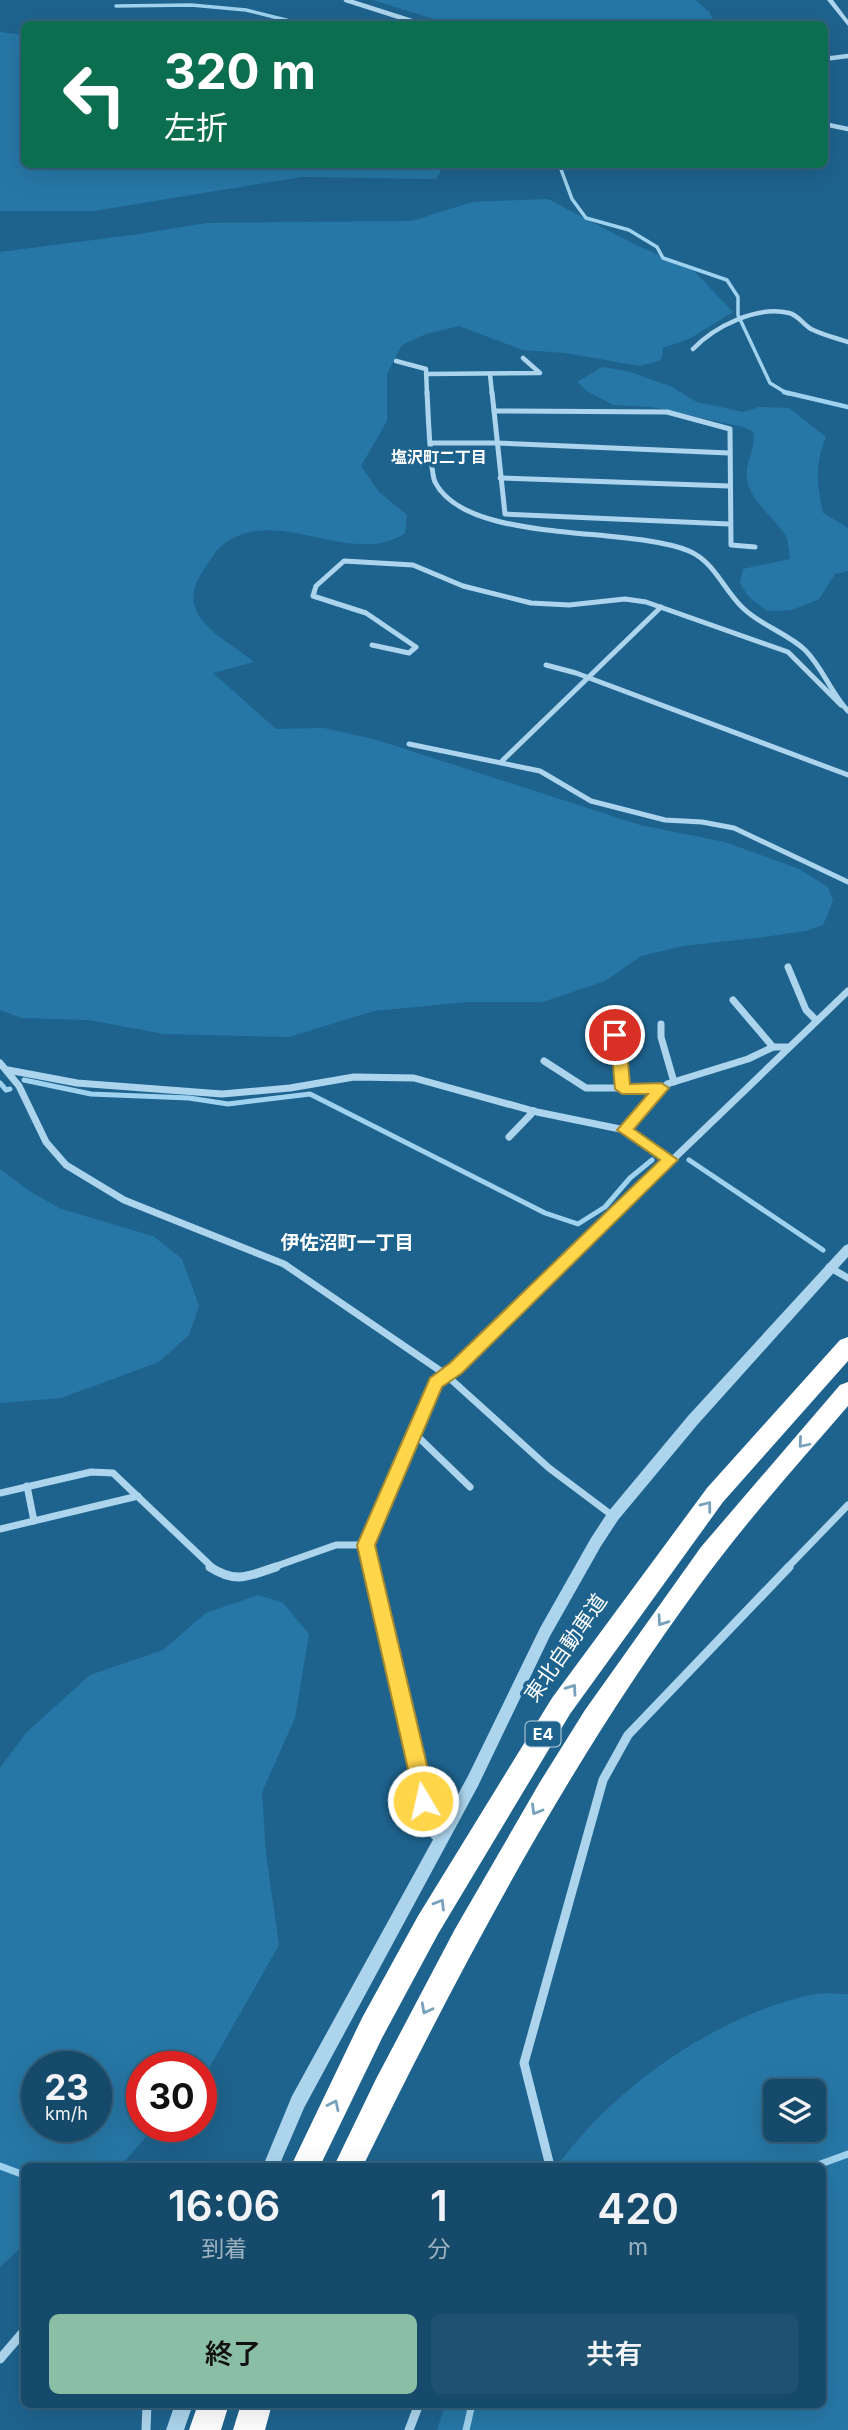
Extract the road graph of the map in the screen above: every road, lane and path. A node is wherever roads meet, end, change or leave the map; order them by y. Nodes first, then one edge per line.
1 (346, 0) edge
2 (830, 0) edge
3 (412, 21) edge
4 (848, 24) edge
5 (848, 56) edge
6 (828, 58) edge
7 (828, 125) edge
8 (848, 129) edge
9 (848, 342) edge
10 (693, 349) dead end
11 (523, 358) dead end
12 (396, 361) dead end
13 (426, 374) junction
14 (490, 374) junction
15 (494, 411) junction
16 (431, 443) junction
17 (497, 443) junction
18 (729, 453) junction
19 (500, 478) junction
20 (729, 486) junction
21 (729, 524) junction
22 (755, 547) dead end
23 (662, 607) junction
24 (372, 645) dead end
25 (546, 665) dead end
26 (587, 678) junction
27 (841, 705) junction
28 (848, 711) edge
29 (409, 744) dead end
30 (502, 761) junction
31 (848, 775) edge
32 (848, 882) edge
33 (788, 967) dead end
34 (848, 991) edge
35 (733, 1000) dead end
36 (816, 1020) junction
37 (661, 1024) dead end
38 (615, 1035) dead end
39 (773, 1047) junction
40 (787, 1047) junction
41 (544, 1061) dead end
42 (0, 1063) edge
43 (8, 1070) junction
44 (674, 1082) junction
45 (661, 1088) junction
46 (622, 1089) junction
47 (534, 1111) junction
48 (625, 1130) junction
49 (509, 1137) dead end
50 (670, 1160) junction
51 (848, 1249) edge
52 (829, 1267) junction
53 (848, 1278) edge
54 (848, 1346) edge
55 (445, 1374) junction
56 (848, 1391) edge
57 (414, 1433) junction
58 (27, 1486) junction
59 (470, 1487) dead end
60 (0, 1493) edge
61 (138, 1496) junction
62 (848, 1505) edge
63 (613, 1516) junction
64 (34, 1521) junction
65 (0, 1529) edge
66 (366, 1545) junction
67 (441, 1842) junction
68 (272, 2163) edge
69 (306, 2163) edge
70 (350, 2163) edge
71 (549, 2163) edge
72 (21, 2334) edge
73 (0, 2359) edge
74 (146, 2408) edge
75 (183, 2408) edge
76 (213, 2408) edge
77 (256, 2408) edge
78 (417, 2408) edge
79 (146, 2430) edge
80 (175, 2430) edge
81 (205, 2430) edge
82 (249, 2430) edge
83 (409, 2430) edge

1 - 3 street
2 - 4 street
5 - 6 street
7 - 8 street
9 - 10 street
11 - 14 street
12 - 13 street
13 - 14 street
13 - 16 street
14 - 15 street
15 - 17 street
15 - 18 street
16 - 17 street
16 - 27 street
17 - 18 street
17 - 19 street
18 - 20 street
19 - 20 street
19 - 21 street
20 - 21 street
21 - 22 street
23 - 24 street
23 - 26 street
23 - 27 street
25 - 26 street
26 - 30 street
26 - 31 street
27 - 28 street
29 - 30 street
30 - 32 street
33 - 36 street
34 - 36 street
35 - 39 street
36 - 40 street
37 - 44 street
38 - 46 street
39 - 40 street
39 - 44 street
40 - 50 street
41 - 46 street
42 - 43 street
43 - 47 street
43 - 55 street
44 - 45 street
45 - 46 street
45 - 48 street
47 - 48 street
47 - 49 street
48 - 50 street
50 - 55 street
51 - 52 street
52 - 53 street
52 - 63 street
69 -> 54 highway, 東北自動車道 / E4
55 - 57 street
55 - 63 street
56 -> 70 highway, E4
57 - 59 street
57 - 66 street
58 - 60 street
58 - 61 street
58 - 64 street
61 - 64 street
61 - 66 street
62 - 71 street
63 - 67 street
64 - 65 street
66 - 67 street
67 - 68 street
72 - 73 street
74 - 79 street
75 - 80 street
76 - 81 highway
77 - 82 highway
78 - 83 street

